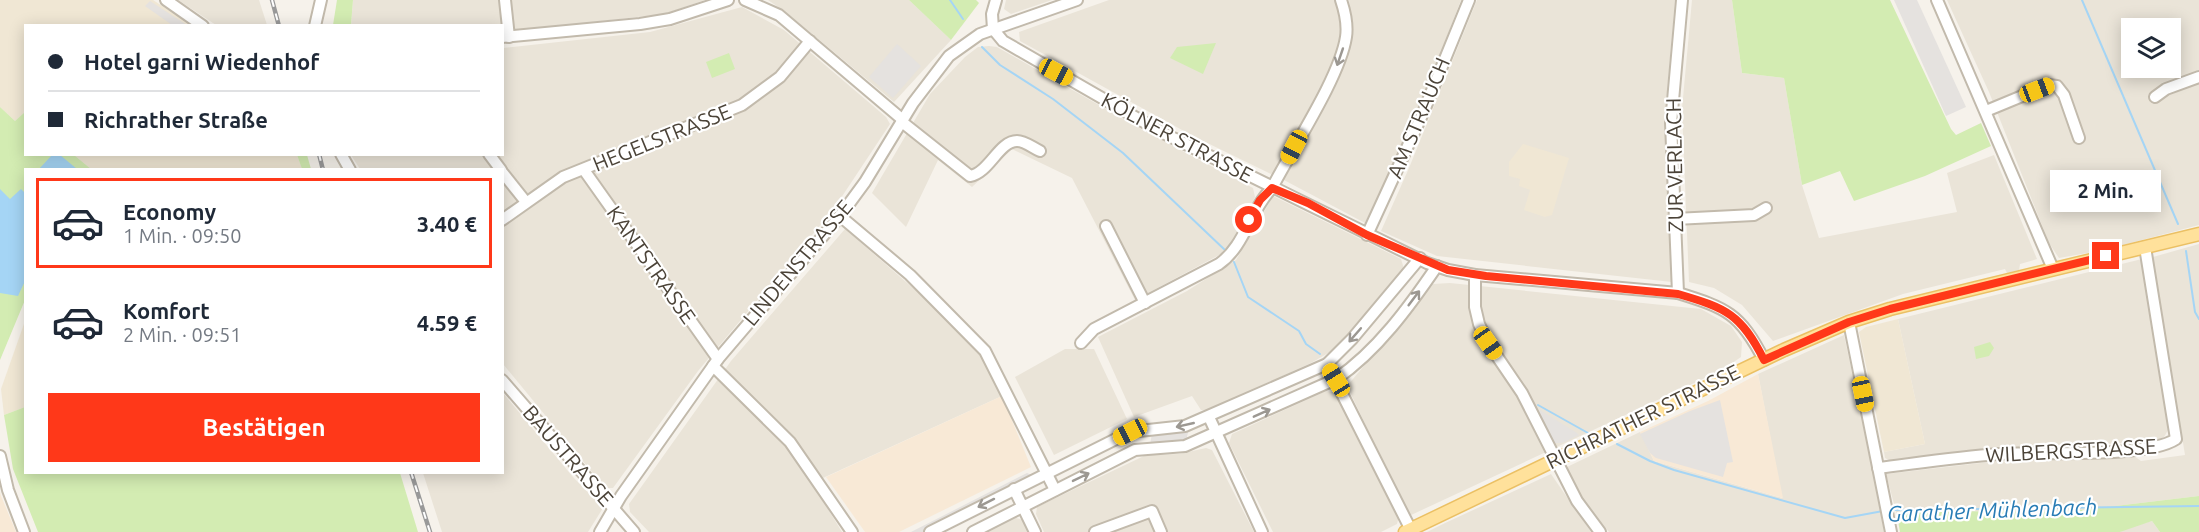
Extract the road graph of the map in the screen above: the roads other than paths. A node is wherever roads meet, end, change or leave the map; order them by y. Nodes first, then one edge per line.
1 (166, 0) edge
2 (321, 0) edge
3 (505, 0) edge
4 (728, 0) edge
5 (996, 0) edge
6 (1077, 0) edge
7 (1341, 0) edge
8 (1469, 0) edge
9 (1682, 0) edge
10 (1937, 0) edge
11 (752, 1) edge
12 (200, 24) edge
13 (315, 24) edge
14 (993, 29) junction
15 (506, 37) edge
16 (810, 41) junction
17 (2199, 76) edge
18 (2155, 97) dead end
19 (1986, 111) junction
20 (902, 121) junction
21 (2079, 138) dead end
22 (1040, 151) dead end
23 (491, 156) edge
24 (500, 168) edge
25 (584, 170) junction
26 (504, 174) edge
27 (1272, 188) junction
28 (526, 202) junction
29 (1766, 208) dead end
30 (840, 216) junction
31 (504, 218) edge
32 (1675, 219) junction
33 (1106, 226) dead end
34 (2199, 234) edge
35 (1367, 235) junction
36 (2145, 247) junction
37 (1420, 258) junction
38 (1437, 266) junction
39 (2053, 269) junction
40 (1475, 275) junction
41 (1678, 294) junction
42 (1145, 303) junction
43 (1849, 322) junction
44 (1081, 343) dead end
45 (1764, 360) junction
46 (716, 363) junction
47 (1327, 364) junction
48 (1336, 380) junction
49 (504, 382) edge
50 (1209, 417) junction
51 (1216, 434) junction
52 (0, 456) edge
53 (1556, 459) junction
54 (1878, 468) junction
55 (1048, 472) junction
56 (1014, 489) junction
57 (1055, 490) junction
58 (1023, 507) junction
59 (614, 509) junction
60 (1410, 531) edge
61 (24, 532) edge
62 (600, 532) edge
63 (634, 532) edge
64 (852, 532) edge
65 (930, 532) edge
66 (973, 532) edge
67 (1035, 532) edge
68 (1095, 532) edge
69 (1161, 532) edge
70 (1262, 532) edge
71 (1600, 532) edge
72 (1891, 532) edge

1 - 12 street
2 - 13 street
3 - 15 street
4 - 15 street
5 - 14 street
6 - 14 street, LINDENSTRASSE
7 -> 27 street
8 - 35 street, AM STRAUCH
9 - 32 street, ZUR VERLACH
10 - 19 street
11 - 16 street
14 - 20 street, LINDENSTRASSE
14 - 27 street, KÖLNER STRASSE
16 - 20 street
16 - 25 street, HEGELSTRASSE
17 - 18 street
19 - 21 street
19 - 39 street
20 - 22 street
20 - 30 street, LINDENSTRASSE
23 - 24 street
25 - 28 street, HEGELSTRASSE
25 - 46 street, KANTSTRASSE
26 - 28 street
27 - 35 street, KÖLNER STRASSE
27 - 42 street
28 - 31 street, HEGELSTRASSE
29 - 32 street
30 - 46 street, LINDENSTRASSE
30 - 55 street
32 - 41 street, ZUR VERLACH
33 - 42 street
34 - 36 main road, RICHRATHER STRASSE
35 - 37 street, KÖLNER STRASSE
36 - 39 main road, RICHRATHER STRASSE
36 - 54 street, WILBERGSTRASSE
37 - 38 street, KÖLNER STRASSE
37 -> 47 street
38 - 40 street, KÖLNER STRASSE
48 -> 38 street
39 - 43 main road, RICHRATHER STRASSE
40 - 41 street, KÖLNER STRASSE
40 - 53 street
41 - 45 street, KÖLNER STRASSE
42 - 44 street
43 - 45 main road, RICHRATHER STRASSE
43 - 54 street
45 - 53 main road, RICHRATHER STRASSE
46 - 59 street, LINDENSTRASSE
46 - 64 street, KANTSTRASSE
47 - 48 street
47 - 50 street
51 -> 48 street
48 - 60 street
49 - 59 street, BAUSTRASSE
50 - 51 street
50 -> 55 street
57 -> 51 street
51 - 70 street
52 - 61 street
53 - 60 main road, RICHRATHER STRASSE
53 - 71 street
54 - 72 street
55 - 56 street
55 - 57 street
56 - 58 street
56 -> 65 street
57 - 58 street
58 - 66 street
58 - 67 street
59 - 62 street, LINDENSTRASSE
59 - 63 street, BAUSTRASSE
68 - 69 street

